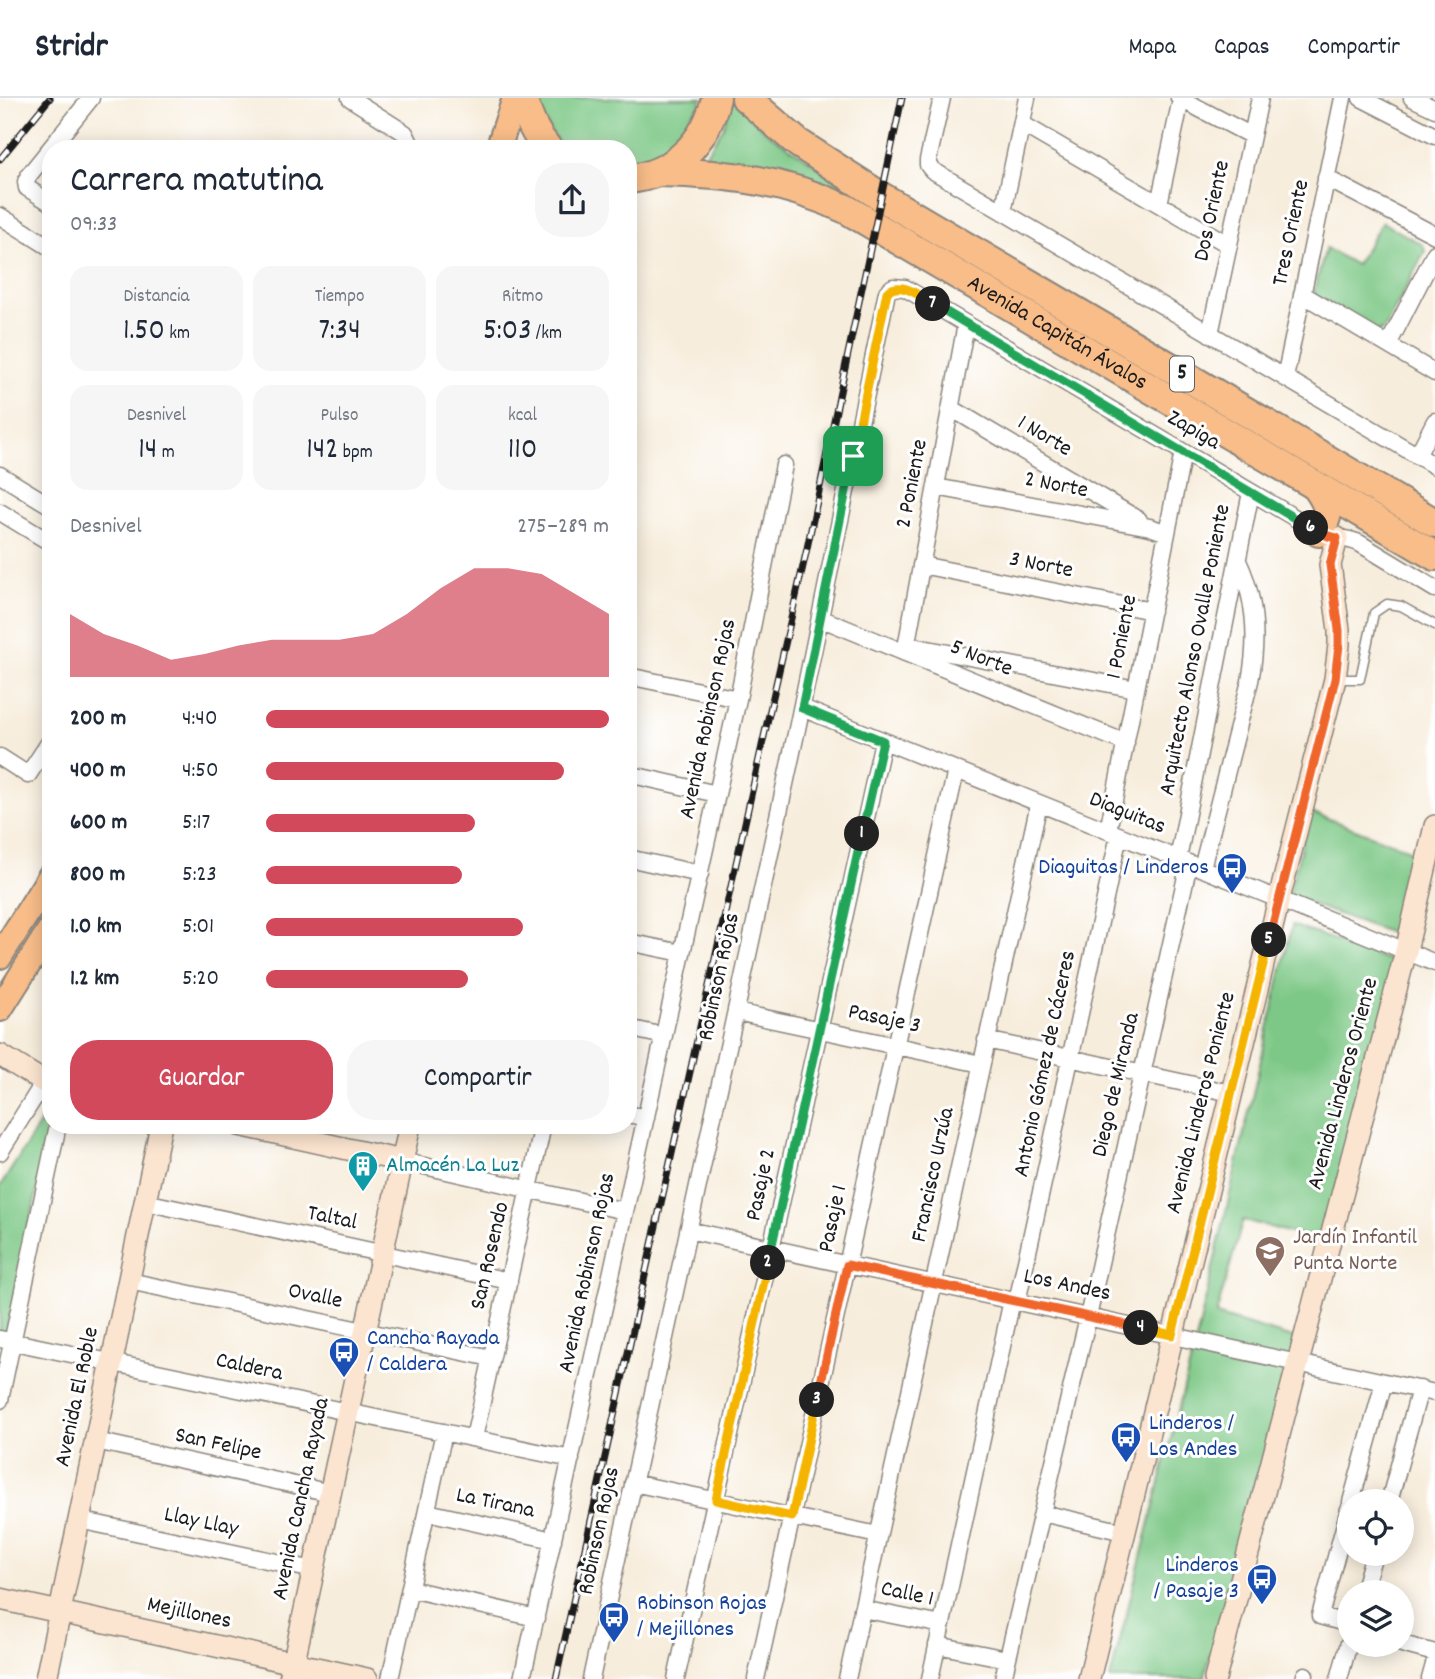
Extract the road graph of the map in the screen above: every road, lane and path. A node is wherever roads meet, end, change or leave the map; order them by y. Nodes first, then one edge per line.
1 (91, 98) edge
2 (350, 98) edge
3 (515, 98) edge
4 (523, 98) edge
5 (716, 98) edge
6 (747, 98) edge
7 (776, 98) edge
8 (942, 98) edge
9 (1027, 98) edge
10 (1260, 98) edge
11 (1343, 98) edge
12 (1361, 98) edge
13 (1412, 98) edge
14 (1180, 99) edge
15 (1435, 110) edge
16 (1022, 124) junction
17 (1252, 136) junction
18 (1435, 136) edge
19 (57, 140) edge
20 (408, 140) edge
21 (501, 140) edge
22 (541, 140) edge
23 (42, 159) edge
24 (637, 178) edge
25 (1326, 178) junction
26 (862, 184) junction
27 (42, 197) edge
28 (1159, 204) junction
29 (1003, 212) junction
30 (0, 216) edge
31 (1435, 235) edge
32 (42, 242) edge
33 (1229, 245) junction
34 (1435, 253) edge
35 (893, 287) joint
36 (1302, 294) junction
37 (966, 324) junction
38 (1210, 334) junction
39 (1388, 345) junction
40 (1435, 373) edge
41 (1285, 378) junction
42 (951, 408) junction
43 (1435, 421) edge
44 (1183, 452) junction
45 (1417, 456) junction
46 (784, 465) dead end
47 (1435, 466) edge
48 (0, 475) edge
49 (936, 486) junction
50 (1316, 486) junction
51 (1251, 492) junction
52 (42, 501) edge
53 (0, 512) edge
54 (1435, 523) edge
55 (1150, 527) junction
56 (1167, 533) junction
57 (1328, 535) junction
58 (42, 538) edge
59 (1435, 556) edge
60 (1238, 561) junction
61 (921, 565) junction
62 (1435, 589) edge
63 (1152, 611) junction
64 (820, 618) junction
65 (1435, 625) edge
66 (906, 649) junction
67 (637, 678) edge
68 (1335, 679) junction
69 (1136, 689) junction
70 (738, 699) junction
71 (802, 708) junction
72 (883, 741) junction
73 (1126, 743) junction
74 (42, 754) edge
75 (0, 757) edge
76 (956, 770) junction
77 (637, 776) edge
78 (717, 794) junction
79 (1039, 803) junction
80 (1435, 825) edge
81 (1114, 833) junction
82 (637, 860) edge
83 (1190, 863) junction
84 (1430, 866) edge
85 (700, 874) junction
86 (42, 889) edge
87 (1279, 899) junction
88 (42, 942) edge
89 (637, 944) edge
90 (1406, 951) junction
91 (682, 953) junction
92 (0, 956) edge
93 (1435, 963) edge
94 (0, 1009) edge
95 (736, 1012) junction
96 (819, 1029) junction
97 (637, 1030) edge
98 (664, 1036) junction
99 (986, 1040) junction
100 (895, 1045) junction
101 (0, 1055) edge
102 (1070, 1058) junction
103 (981, 1063) junction
104 (1143, 1074) junction
105 (42, 1076) edge
106 (42, 1088) edge
107 (1231, 1093) junction
108 (637, 1116) edge
109 (646, 1118) junction
110 (56, 1134) edge
111 (159, 1134) edge
112 (280, 1134) edge
113 (408, 1134) edge
114 (541, 1134) edge
115 (0, 1153) edge
116 (402, 1161) junction
117 (529, 1189) junction
118 (145, 1202) junction
119 (625, 1210) junction
120 (688, 1230) junction
121 (771, 1248) junction
122 (382, 1253) junction
123 (847, 1265) junction
124 (129, 1281) junction
125 (509, 1281) junction
126 (933, 1283) junction
127 (1014, 1301) junction
128 (1088, 1317) junction
129 (365, 1331) junction
130 (1172, 1335) junction
131 (6, 1340) edge
132 (491, 1358) junction
133 (112, 1362) junction
134 (1298, 1363) junction
135 (1384, 1382) junction
136 (1428, 1391) edge
137 (0, 1400) edge
138 (348, 1412) junction
139 (444, 1432) junction
140 (474, 1438) junction
141 (96, 1441) junction
142 (571, 1459) junction
143 (633, 1483) junction
144 (1355, 1489) edge
145 (1394, 1489) edge
146 (331, 1493) junction
147 (716, 1500) junction
148 (426, 1512) junction
149 (1042, 1513) junction
150 (792, 1517) junction
151 (79, 1520) junction
152 (1125, 1532) junction
153 (878, 1535) junction
154 (553, 1540) junction
155 (1337, 1553) edge
156 (314, 1570) junction
157 (410, 1589) junction
158 (0, 1599) edge
159 (862, 1609) junction
160 (60, 1612) junction
161 (536, 1618) junction
162 (1337, 1621) edge
163 (942, 1625) junction
164 (937, 1645) junction
165 (1414, 1647) edge
166 (1435, 1653) edge
167 (1345, 1657) edge
168 (1007, 1659) junction
169 (1435, 1661) edge
170 (292, 1671) edge
171 (47, 1679) edge
172 (367, 1679) edge
173 (390, 1679) edge
174 (522, 1679) edge
175 (591, 1679) edge
176 (677, 1679) edge
177 (756, 1679) edge
178 (847, 1679) edge
179 (930, 1679) edge
180 (1003, 1679) edge
181 (1089, 1679) edge
182 (1215, 1679) edge
183 (1339, 1679) edge
184 (1430, 1679) edge

1 - 19 street
2 - 20 street
3 - 21 main road
4 - 22 highway
5 - 24 highway
6 - 26 highway, Avenida Capitán Ávalos
7 - 26 highway
8 - 29 street
9 - 16 street
10 - 17 street, Dos Oriente
11 - 25 street, Tres Oriente
12 - 18 street
13 - 15 street
14 - 17 street
14 - 28 street
16 - 28 street
16 - 29 street
17 - 33 street, Dos Oriente
23 - 27 street
24 - 50 highway, Avenida Capitán Ávalos / 5
25 - 31 street
25 - 36 street, Tres Oriente
26 - 54 highway, Avenida Capitán Ávalos / 5
28 - 33 street
29 - 38 street
30 - 32 street
33 - 38 street, Dos Oriente
34 - 39 street
35 - 37 street, Zapiga
35 - 64 street, Robinson Rojas
36 - 39 street
36 - 41 street, Tres Oriente
37 - 42 street, 2 Poniente
37 - 44 street, Zapiga
38 - 41 street
39 - 40 street
41 - 45 street
42 - 49 street, 2 Poniente
42 - 55 street, 1 Norte
43 - 45 street
44 - 51 street, Zapiga
44 - 56 street, 1 Poniente
45 - 47 street
46 - 70 street, Avenida Robinson Rojas
48 - 52 street
49 - 55 street, 2 Norte
49 - 61 street, 2 Poniente
50 - 57 highway
50 - 59 highway, Avenida Capitán Ávalos / 5
51 - 57 street, Zapiga
51 - 60 street, Arquitecto Alonso Ovalle Poniente
53 - 58 street
55 - 56 street, 2 Norte
56 - 63 street, 1 Poniente
57 - 62 street, Zapiga
57 - 68 street, Avenida Linderos Poniente
60 - 83 street, Arquitecto Alonso Ovalle Poniente
60 - 83 street
61 - 63 street, 3 Norte
61 - 66 street, 2 Poniente
63 - 69 street, 1 Poniente
64 - 66 street, 5 Norte
64 - 71 street, Robinson Rojas
65 - 68 lane
66 - 69 street
66 - 73 street, 5 Norte
67 - 70 street
68 - 87 street, Avenida Linderos Poniente
69 - 73 street, 1 Poniente
70 - 78 street, Avenida Robinson Rojas
71 - 72 street, Diaguitas
71 - 95 street, Robinson Rojas
72 - 76 street, Diaguitas
72 - 96 street, Pasaje 2
73 - 81 street, 1 Poniente
74 - 75 street
76 - 79 street, Diaguitas
76 - 100 street, Pasaje 1
77 - 78 street
78 - 85 street, Avenida Robinson Rojas
79 - 81 street, Diaguitas
79 - 99 street, Francisco Urzúa
80 - 84 street, Avenida Linderos Oriente
81 - 83 street, Diaguitas
81 - 102 street, Antonio Gómez de Cáceres
82 - 85 street
83 - 87 street, Diaguitas
83 - 104 street, Diego de Miranda
84 - 90 street, Avenida Linderos Oriente
85 - 91 street, Avenida Robinson Rojas
86 - 92 main road
87 - 90 street, Diaguitas
87 - 107 street, Avenida Linderos Poniente
88 - 94 main road
89 - 91 street
90 - 93 street, Diaguitas
90 - 134 street, Avenida Linderos Oriente
91 - 98 street, Avenida Robinson Rojas
95 - 96 street, Pasaje 3
95 - 120 street, Robinson Rojas
96 - 100 street, Pasaje 3
96 - 121 street, Pasaje 2
97 - 98 street
98 - 109 street, Avenida Robinson Rojas
99 - 102 street
99 - 103 street, Francisco Urzúa
100 - 103 street, Pasaje 3
100 - 123 street, Pasaje 1
101 - 105 street
102 - 104 street
102 - 127 street, Antonio Gómez de Cáceres
103 - 126 street, Francisco Urzúa
104 - 107 street
104 - 128 street, Diego de Miranda
106 - 115 street
107 - 130 street, Avenida Linderos Poniente
108 - 109 street
109 - 119 street, Avenida Robinson Rojas
110 - 131 street
111 - 118 street, Avenida El Roble
112 - 116 street
113 - 116 street, Avenida Cancha Rayada
114 - 117 street, San Rosendo
116 - 117 street
116 - 122 street, Avenida Cancha Rayada
117 - 119 street
117 - 125 street, San Rosendo
118 - 122 street, Taltal
118 - 124 street, Avenida El Roble
119 - 142 street, Avenida Robinson Rojas
120 - 121 street, Los Andes
120 - 143 street, Robinson Rojas
121 - 123 street, Los Andes
121 - 147 street, Pasaje 2
122 - 125 street, Taltal
122 - 129 street, Avenida Cancha Rayada
123 - 126 street, Los Andes
123 - 150 street, Pasaje 1
124 - 129 street, Ovalle
124 - 133 street, Avenida El Roble
125 - 132 street, San Rosendo
126 - 127 street, Los Andes
126 - 153 street, Francisco Urzúa
127 - 128 street, Los Andes
127 - 163 street
128 - 130 street, Los Andes
128 - 149 street
129 - 132 street, Ovalle
129 - 138 street, Avenida Cancha Rayada
130 - 134 street, Los Andes
130 - 152 street, Avenida Linderos Poniente
131 - 133 street, Caldera
131 - 137 street
132 - 140 street, San Rosendo
133 - 138 street, Caldera
133 - 141 street, Avenida El Roble
134 - 135 street, Los Andes
134 - 182 street, Avenida Linderos Oriente
135 - 136 street, Los Andes
135 - 144 street
136 - 145 street
138 - 139 street, Caldera
138 - 146 street, Avenida Cancha Rayada
139 - 140 street, Caldera
139 - 148 street
140 - 142 street, Caldera
141 - 146 street, San Felipe
141 - 151 street, Avenida El Roble
142 - 154 street, Avenida Robinson Rojas
143 - 147 street
143 - 175 street, Robinson Rojas
146 - 156 street, Avenida Cancha Rayada
147 - 150 street
147 - 176 street, Pasaje 2
148 - 154 street, La Tirana
148 - 157 street
149 - 152 street
149 - 168 street
150 - 153 street
150 - 177 street, Pasaje 1
151 - 156 street, Llay Llay
151 - 160 street, Avenida El Roble
152 - 181 street, Avenida Linderos Poniente
153 - 159 street, Francisco Urzúa
154 - 161 street, Avenida Robinson Rojas
155 - 162 street
156 - 170 street, Avenida Cancha Rayada
157 - 161 street
157 - 173 street
158 - 160 street, Mejillones
159 - 163 street, Calle 1
159 - 178 street, Francisco Urzúa
160 - 170 street, Mejillones
160 - 171 street, Avenida El Roble
161 - 174 street, Avenida Robinson Rojas
163 - 164 street
164 - 168 street
164 - 179 street
165 - 166 street
167 - 183 street
168 - 180 street
169 - 184 street
170 - 172 street, Mejillones

